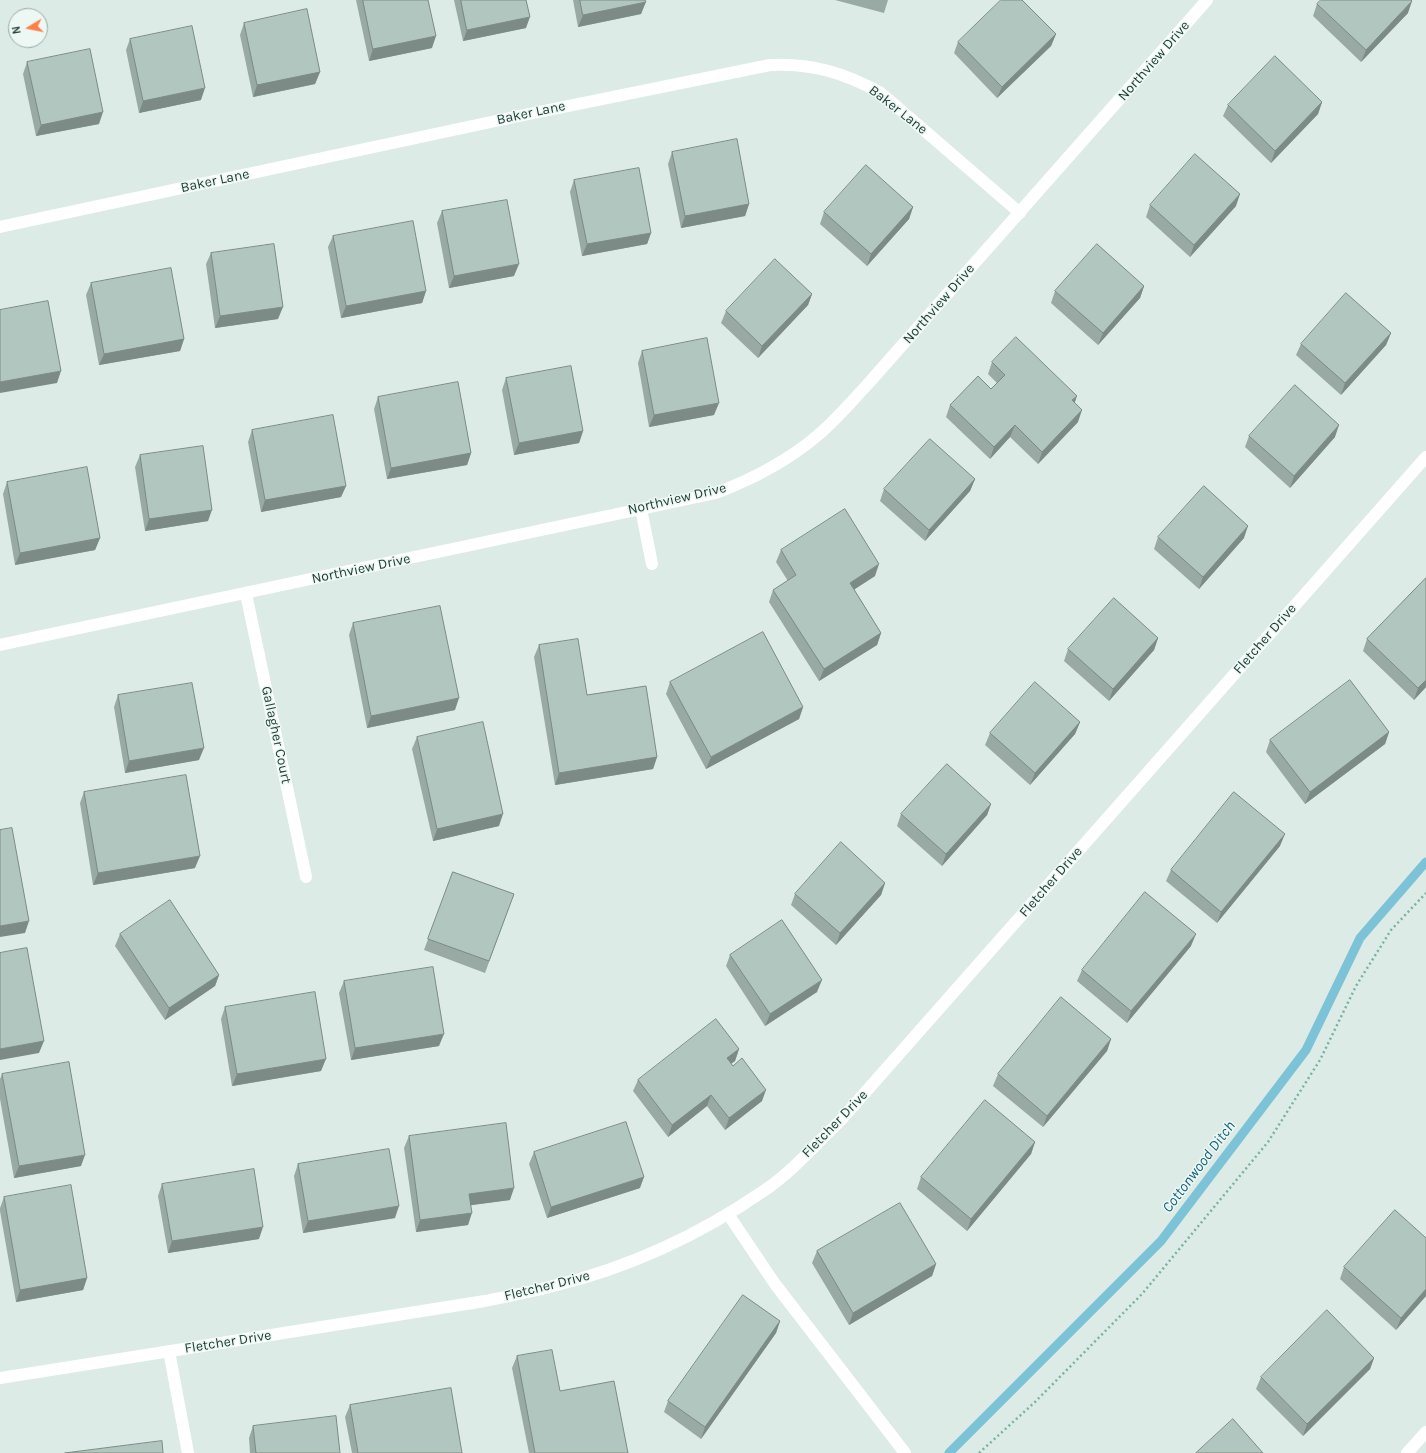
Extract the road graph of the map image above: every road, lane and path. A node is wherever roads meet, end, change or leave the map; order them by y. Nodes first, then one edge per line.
1 (1207, 0) edge
2 (1020, 213) junction
3 (0, 227) edge
4 (1426, 457) edge
5 (641, 509) junction
6 (652, 564) dead end
7 (246, 594) junction
8 (0, 645) edge
9 (306, 876) dead end
10 (1426, 893) edge
11 (728, 1214) junction
12 (169, 1351) junction
13 (0, 1378) edge
14 (1426, 1432) edge
15 (188, 1453) edge
16 (905, 1453) edge
17 (979, 1453) edge
18 (1407, 1453) edge

1 - 2 street, Northview Drive
2 - 3 street, Baker Lane
2 - 5 street, Northview Drive
4 - 11 street, Fletcher Drive
5 - 6 street
5 - 7 street, Northview Drive
7 - 8 street, Northview Drive
7 - 9 street, Gallagher Court
10 - 17 path
11 - 12 street, Fletcher Drive
11 - 16 street
12 - 13 street, Fletcher Drive
12 - 15 street
14 - 18 street

